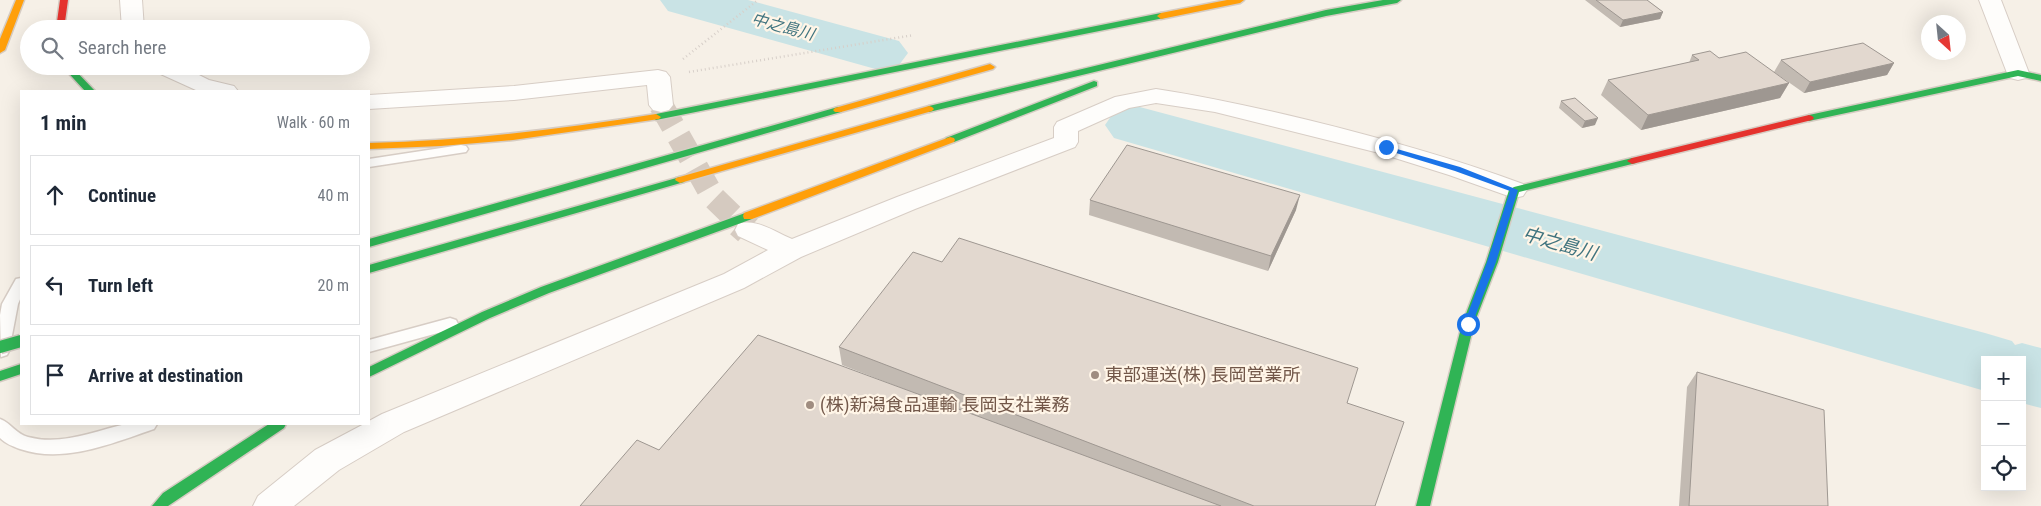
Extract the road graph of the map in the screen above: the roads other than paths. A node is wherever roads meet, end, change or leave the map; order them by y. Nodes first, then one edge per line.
1 (20, 0) edge
2 (64, 0) edge
3 (131, 0) edge
4 (1240, 0) edge
5 (1396, 0) edge
6 (1990, 0) edge
7 (1208, 7) junction
8 (60, 20) edge
9 (132, 20) edge
10 (1198, 44) junction
11 (1061, 48) dead end
12 (0, 50) edge
13 (1005, 63) dead end
14 (2018, 73) junction
15 (75, 75) edge
16 (180, 75) edge
17 (2041, 78) edge
18 (89, 90) edge
19 (222, 90) edge
20 (370, 102) edge
21 (661, 104) tunnel mouth
22 (562, 132) junction
23 (370, 146) edge
24 (370, 163) edge
25 (1514, 190) junction
26 (748, 230) tunnel mouth
27 (370, 243) edge
28 (791, 250) junction
29 (370, 269) edge
30 (20, 285) edge
31 (486, 315) junction
32 (20, 341) edge
33 (370, 346) edge
34 (0, 347) edge
35 (0, 357) edge
36 (20, 369) edge
37 (370, 372) edge
38 (0, 376) edge
39 (145, 425) edge
40 (276, 425) edge
41 (0, 426) edge
42 (159, 506) edge
43 (270, 506) edge
44 (1423, 506) edge

1 - 12 main road
2 - 8 main road
3 - 9 street
4 - 7 main road
5 - 10 main road
6 - 14 street
7 - 11 main road
7 - 22 main road
10 - 29 main road
10 - 31 main road
13 - 27 main road
14 - 17 main road
14 - 25 main road
15 - 18 main road
16 - 19 street
20 - 21 street
22 - 23 main road
22 - 24 lane
25 - 28 street
25 - 44 main road
26 - 28 street
28 - 43 street
30 - 35 lane
31 - 33 lane
31 - 37 main road
32 - 34 main road, bridge
36 - 38 main road
39 - 41 lane
40 - 42 main road

